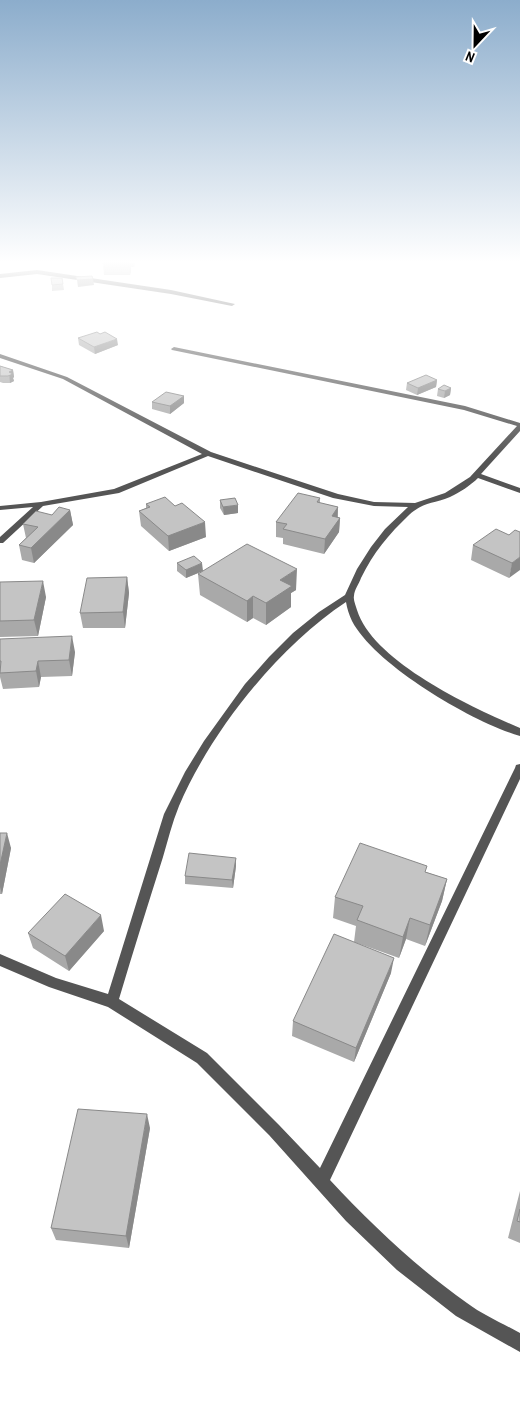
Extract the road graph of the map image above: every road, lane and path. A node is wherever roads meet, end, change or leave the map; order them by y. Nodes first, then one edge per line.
1 (174, 349) dead end
2 (0, 356) edge
3 (520, 426) edge
4 (208, 454) junction
5 (477, 475) junction
6 (520, 491) edge
7 (42, 504) junction
8 (415, 505) junction
9 (0, 508) edge
10 (0, 541) edge
11 (348, 597) junction
12 (520, 732) edge
13 (520, 768) edge
14 (0, 960) edge
15 (112, 1002) junction
16 (321, 1182) junction
17 (520, 1342) edge

1 - 3 street
2 - 4 street
3 - 5 street
4 - 7 street
4 - 8 street
5 - 6 street
5 - 8 street
7 - 9 street
7 - 10 street
8 - 11 street
11 - 12 street
11 - 15 street
13 - 16 street
14 - 15 street
15 - 16 street
16 - 17 street

